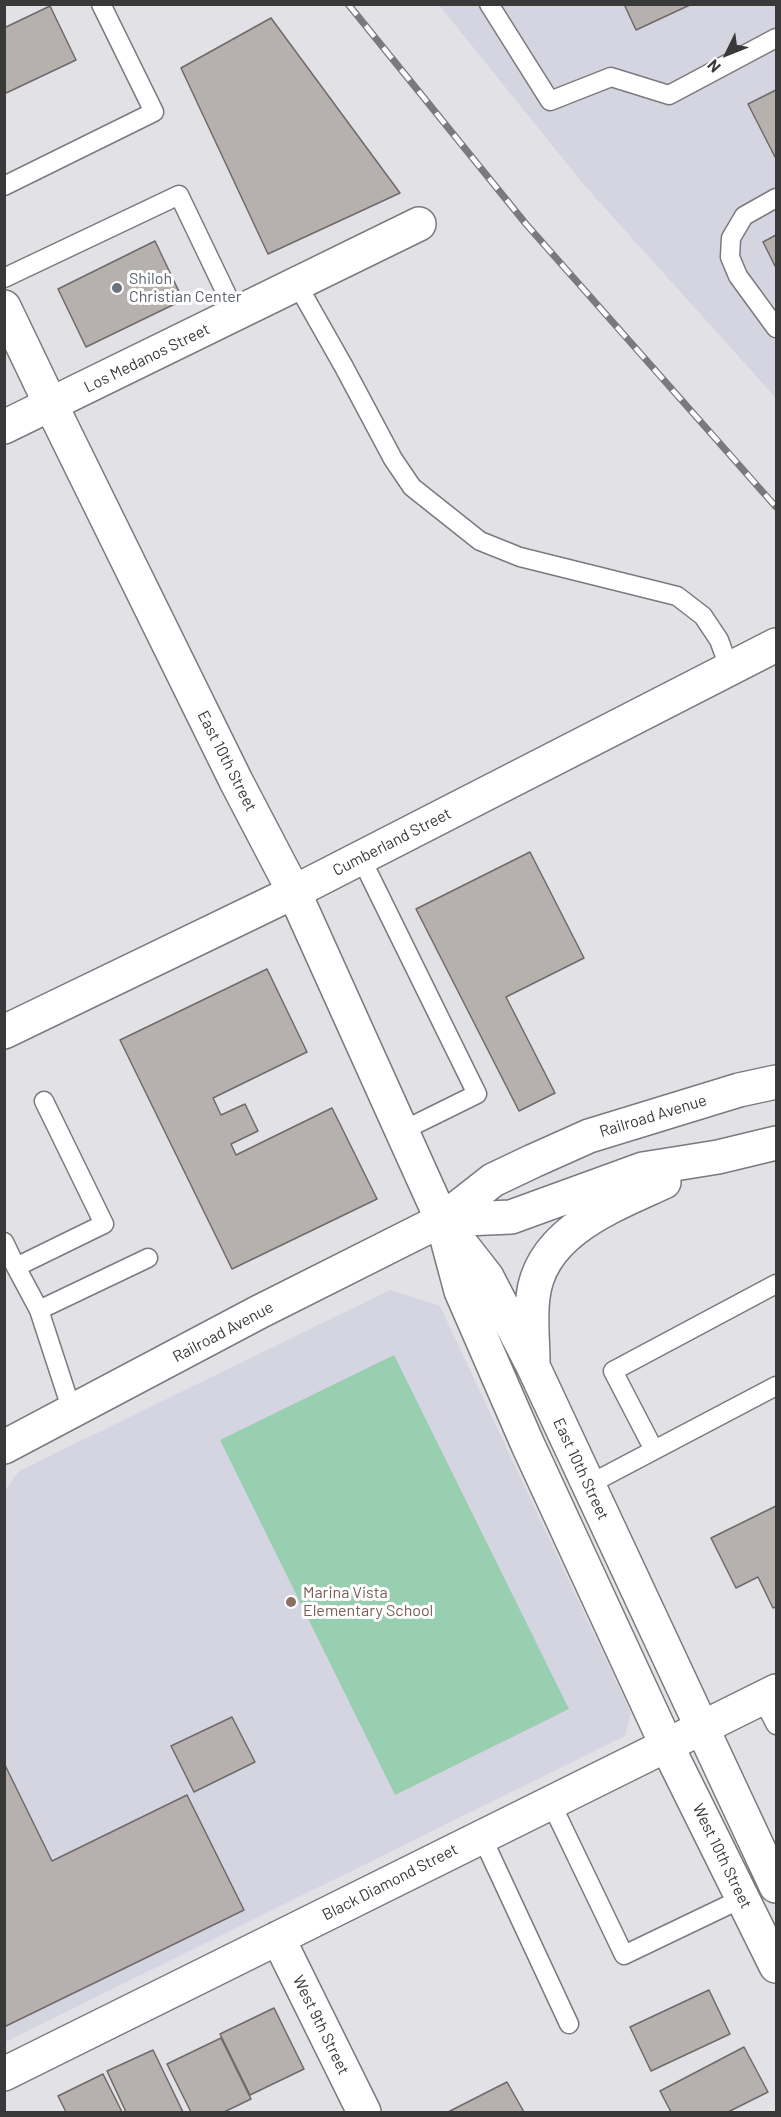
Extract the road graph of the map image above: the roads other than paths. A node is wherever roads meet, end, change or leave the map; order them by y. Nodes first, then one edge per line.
1 (101, 4) edge
2 (489, 4) edge
3 (777, 38) edge
4 (4, 186) edge
5 (777, 198) edge
6 (419, 224) dead end
7 (4, 279) edge
8 (297, 284) junction
9 (236, 314) junction
10 (8, 325) edge
11 (777, 328) edge
12 (51, 405) junction
13 (4, 427) edge
14 (777, 645) edge
15 (730, 670) junction
16 (361, 858) junction
17 (294, 892) junction
18 (4, 1032) edge
19 (777, 1082) edge
20 (44, 1101) dead end
21 (402, 1131) junction
22 (777, 1143) edge
23 (718, 1157) junction
24 (442, 1220) junction
25 (4, 1242) edge
26 (148, 1258) dead end
27 (16, 1267) junction
28 (777, 1284) edge
29 (39, 1310) junction
30 (533, 1366) junction
31 (777, 1386) edge
32 (72, 1412) junction
33 (4, 1446) edge
34 (654, 1450) junction
35 (588, 1485) junction
36 (772, 1705) edge
37 (702, 1729) junction
38 (667, 1746) junction
39 (551, 1803) junction
40 (482, 1837) junction
41 (777, 1886) edge
42 (743, 1898) junction
43 (278, 1938) junction
44 (777, 1966) edge
45 (569, 2024) dead end
46 (4, 2074) edge
47 (364, 2112) edge

1 - 4 lane
2 - 3 lane
5 - 11 lane
6 - 8 main road, Los Medanos Street
7 - 9 lane
8 - 9 main road, Los Medanos Street
8 - 15 lane
9 - 12 main road, Los Medanos Street
10 - 12 main road, East 10th Street
12 - 13 main road, Los Medanos Street
12 - 17 main road, East 10th Street
14 - 15 main road, Cumberland Street
15 - 16 main road, Cumberland Street
16 - 17 main road, Cumberland Street
16 - 21 lane
17 - 18 main road, Cumberland Street
17 - 21 main road, East 10th Street
19 - 24 main road, Railroad Avenue
20 - 27 lane
21 - 24 main road, East 10th Street
22 - 23 main road, Railroad Avenue
23 - 24 main road, Railroad Avenue
23 - 30 main road
24 - 30 main road, East 10th Street
24 - 32 main road, Railroad Avenue
24 - 38 main road, East 10th Street
25 - 27 lane
26 - 29 lane
27 - 29 lane
28 - 34 lane
29 - 32 lane
30 - 35 main road, East 10th Street
31 - 34 lane
32 - 33 main road, Railroad Avenue
34 - 35 lane
35 - 37 main road, East 10th Street
36 - 37 main road, Black Diamond Street
37 - 38 main road, Black Diamond Street
37 - 41 main road
38 - 39 main road, Black Diamond Street
38 - 42 main road, West 10th Street
39 - 40 main road, Black Diamond Street
39 - 42 lane
40 - 43 main road, Black Diamond Street
40 - 45 lane
42 - 44 main road, West 10th Street
43 - 46 main road, Black Diamond Street
43 - 47 main road, West 9th Street

